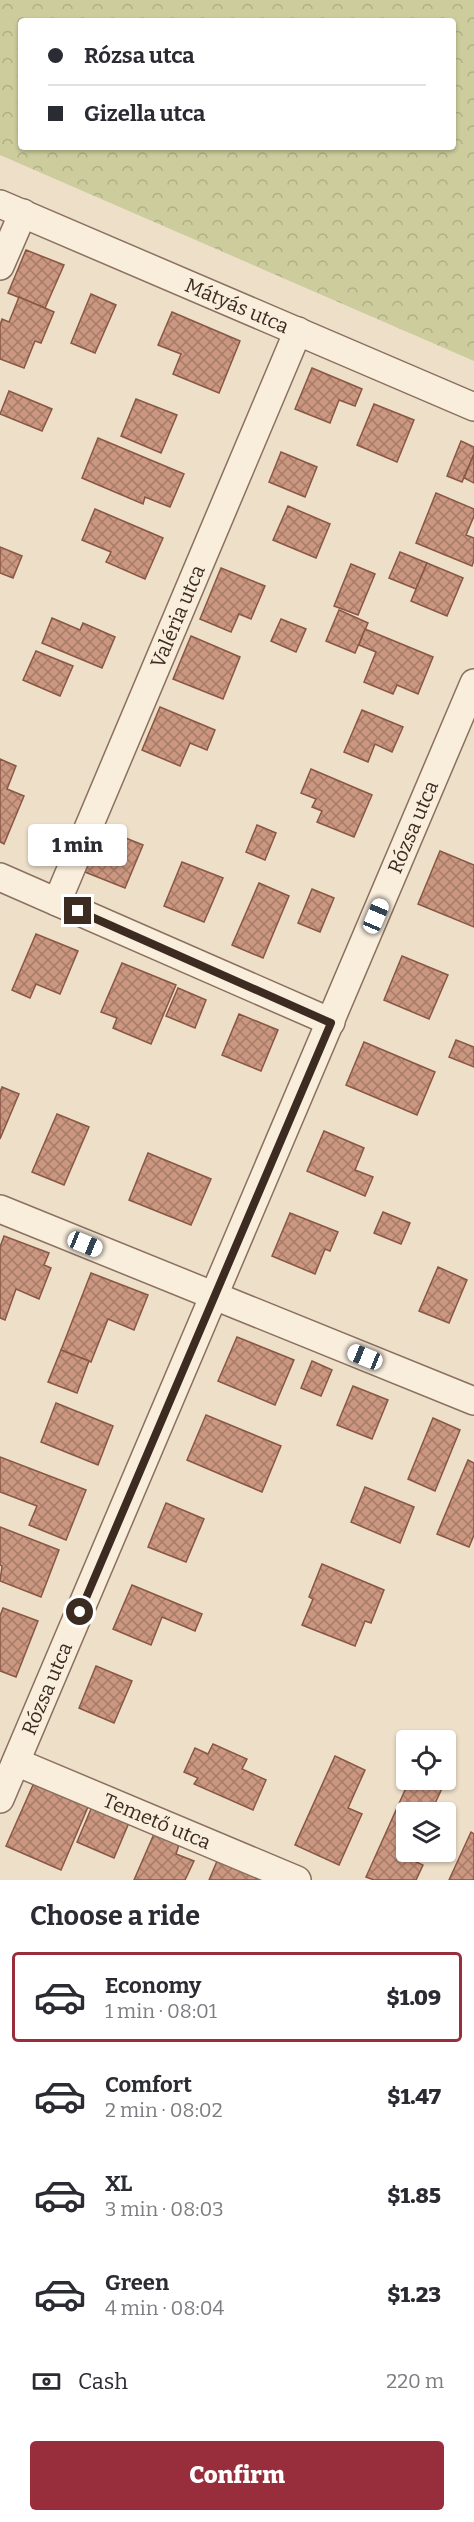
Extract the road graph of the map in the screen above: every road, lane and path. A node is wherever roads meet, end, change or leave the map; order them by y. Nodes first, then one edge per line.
1 (11, 209) edge
2 (0, 266) edge
3 (298, 331) junction
4 (474, 407) edge
5 (474, 683) edge
6 (0, 877) edge
7 (57, 902) junction
8 (331, 1023) junction
9 (0, 1209) edge
10 (213, 1296) junction
11 (474, 1401) edge
12 (16, 1761) junction
13 (0, 1799) edge
14 (297, 1880) edge

1 - 2 street
1 - 3 street, Mátyás utca
3 - 4 street, Mátyás utca
3 - 7 street, Valéria utca
5 - 8 street, Rózsa utca
6 - 7 street
7 - 8 street
8 - 10 street, Rózsa utca
9 - 10 street
10 - 11 street
10 - 12 street, Rózsa utca
12 - 13 street, Rózsa utca
12 - 14 street, Temető utca

